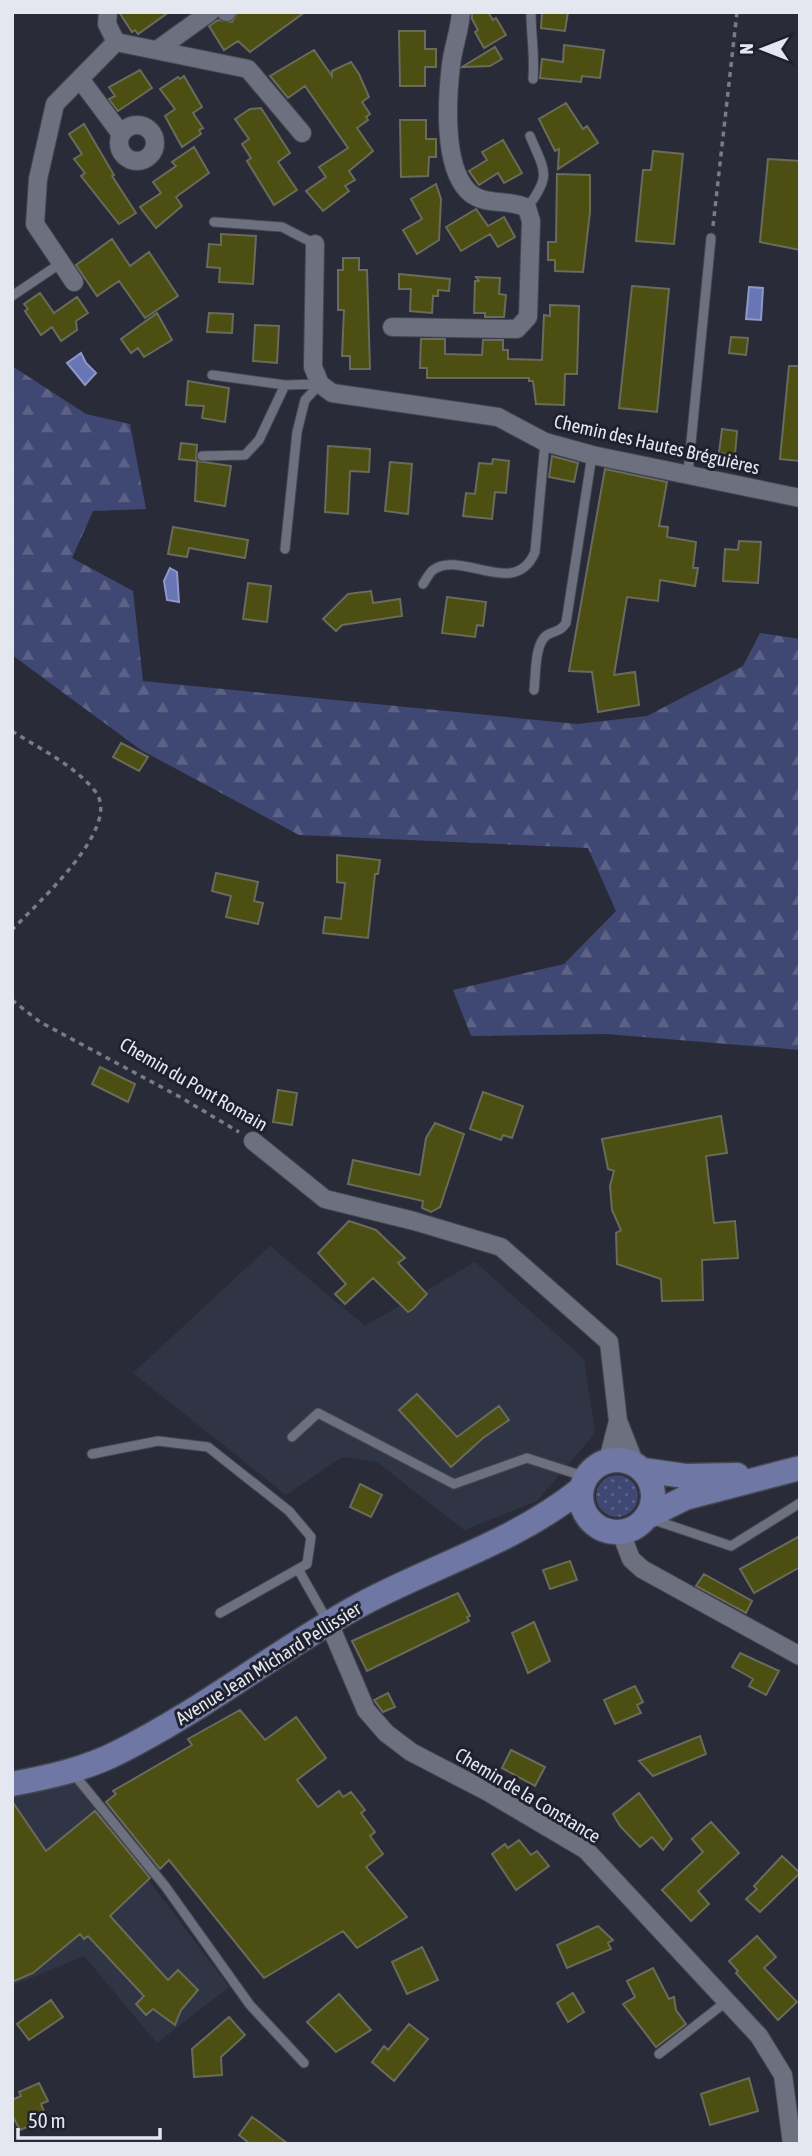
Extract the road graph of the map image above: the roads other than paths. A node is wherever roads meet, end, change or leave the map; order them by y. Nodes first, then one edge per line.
1 (107, 12) edge
2 (210, 12) edge
3 (461, 12) edge
4 (531, 12) edge
5 (116, 42) junction
6 (158, 50) junction
7 (80, 79) junction
8 (533, 79) dead end
9 (121, 134) dead end
10 (302, 134) dead end
11 (530, 135) dead end
12 (527, 208) junction
13 (214, 222) dead end
14 (712, 238) road end
15 (315, 244) joint
16 (61, 263) junction
17 (74, 282) dead end
18 (12, 296) edge
19 (392, 327) dead end
20 (212, 375) dead end
21 (320, 384) junction
22 (285, 385) junction
23 (545, 442) junction
24 (592, 455) junction
25 (202, 456) dead end
26 (688, 473) junction
27 (800, 498) edge
28 (285, 549) dead end
29 (424, 584) dead end
30 (534, 690) dead end
31 (253, 1141) road end
32 (618, 1421) junction
33 (292, 1437) dead end
34 (92, 1454) dead end
35 (608, 1460) junction
36 (639, 1467) junction
37 (800, 1468) edge
38 (772, 1475) junction
39 (583, 1483) junction
40 (800, 1503) edge
41 (647, 1517) junction
42 (593, 1524) junction
43 (520, 1532) junction
44 (621, 1533) junction
45 (298, 1569) junction
46 (220, 1613) dead end
47 (329, 1623) junction
48 (800, 1656) edge
49 (72, 1772) junction
50 (12, 1784) edge
51 (727, 2001) junction
52 (659, 2054) dead end
53 (304, 2063) dead end
54 (792, 2144) edge

1 - 5 street
2 - 6 street
3 - 12 street
4 - 8 lane
5 - 6 street
5 - 7 street
6 - 10 street
7 - 9 street
7 - 16 street
11 - 12 lane
12 - 19 street
13 - 15 lane
14 - 26 lane
15 - 21 street
16 - 17 street
16 - 18 lane
20 - 22 lane
21 - 22 lane
21 - 23 street, Chemin des Hautes Bréguières
21 - 28 lane
22 - 25 lane
23 - 24 street, Chemin des Hautes Bréguières
23 - 29 lane
24 - 26 street, Chemin des Hautes Bréguières
24 - 30 lane
26 - 27 street, Chemin des Hautes Bréguières
31 - 32 street, Chemin du Pont Romain
32 - 35 street, Chemin du Pont Romain
32 - 36 street, Chemin du Pont Romain
33 - 39 lane
34 - 45 lane
35 - 36 street
35 - 39 street
36 - 38 street
36 - 41 street
37 - 38 street
38 - 41 street
39 - 42 street
39 - 43 street, Avenue Jean Michard Pellissier
40 - 41 lane
41 - 44 street
42 - 43 street, Avenue Jean Michard Pellissier
42 - 44 street
43 - 47 street, Avenue Jean Michard Pellissier
44 - 48 street
45 - 46 lane
45 - 47 lane
47 - 49 street, Avenue Jean Michard Pellissier
47 - 51 street, Chemin de la Constance
49 - 50 street, Avenue Jean Michard Pellissier
49 - 53 lane
51 - 52 lane
51 - 54 street, Chemin de la Constance

